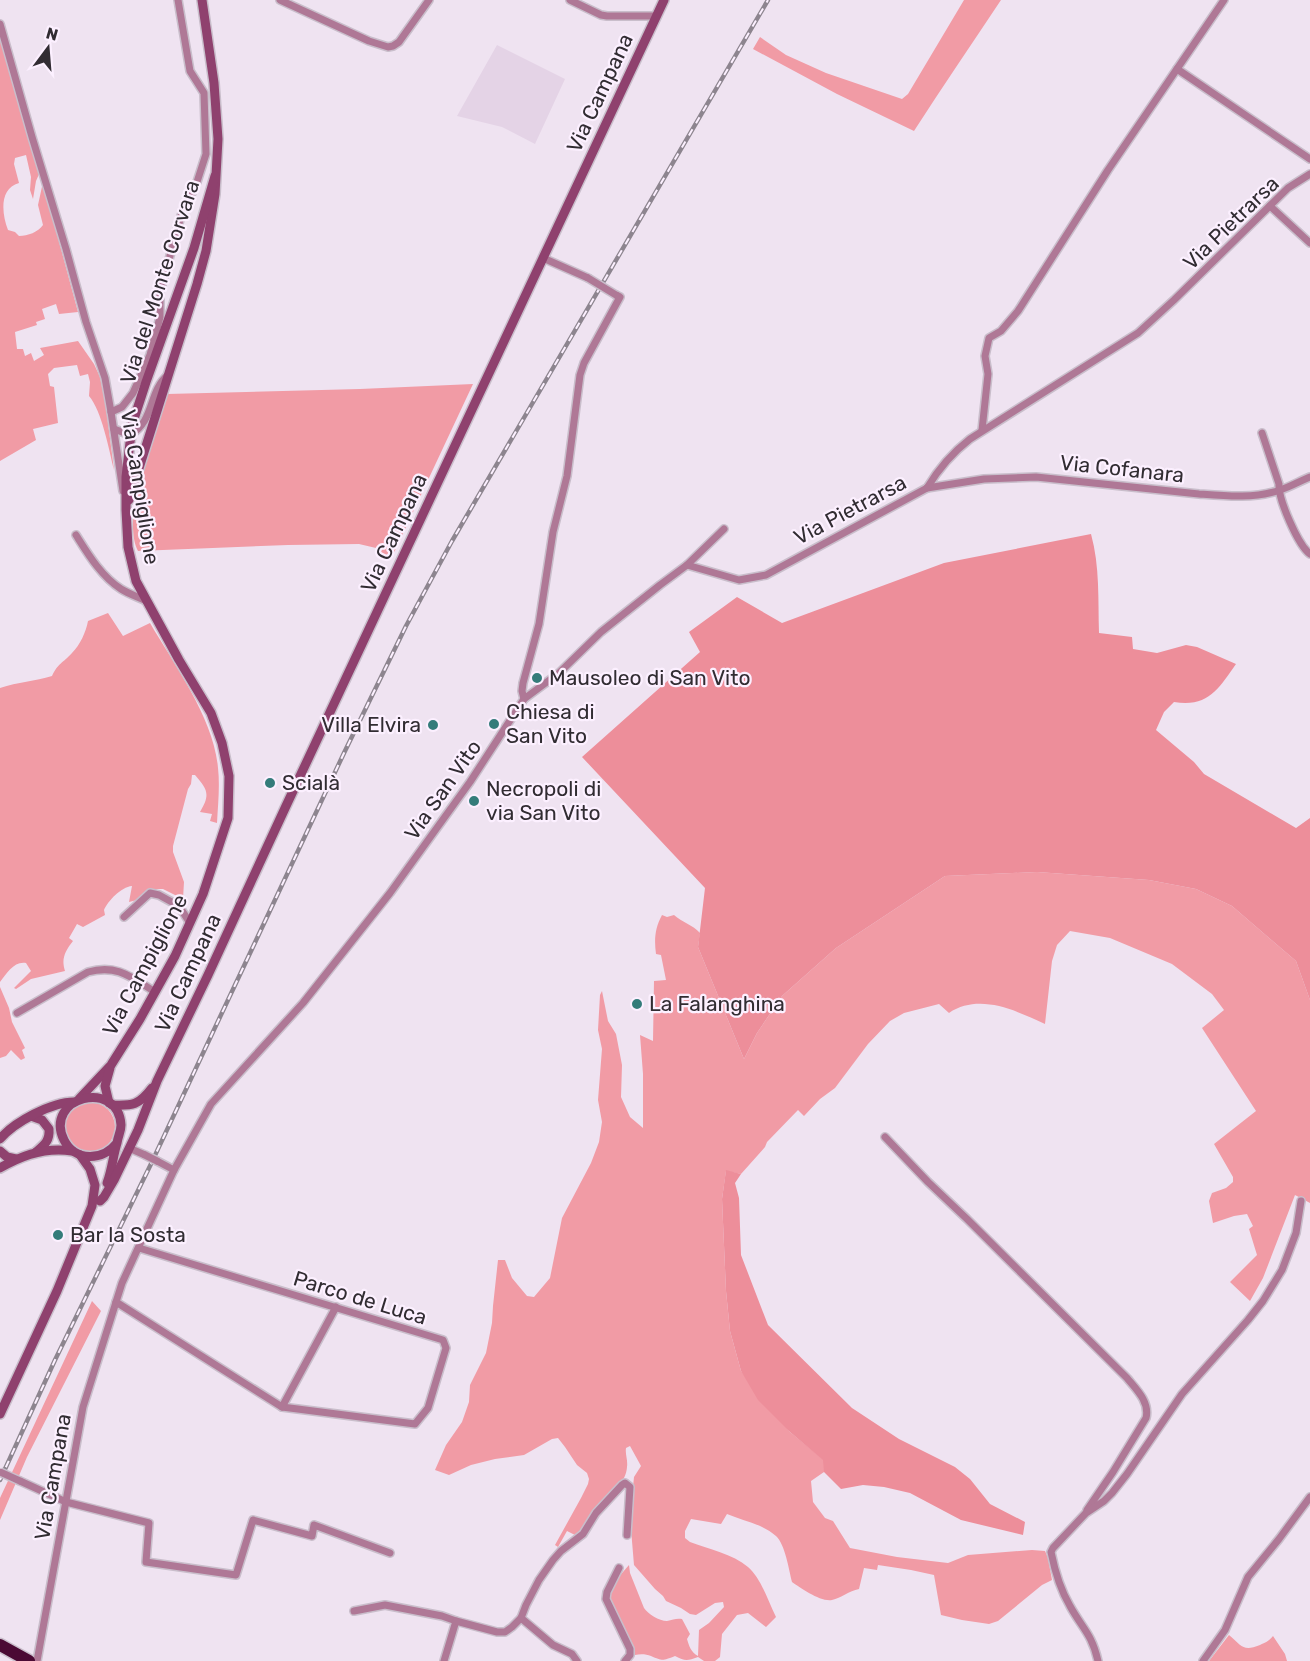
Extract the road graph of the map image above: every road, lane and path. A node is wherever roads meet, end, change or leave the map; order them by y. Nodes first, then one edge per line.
1 (178, 0) edge
2 (201, 0) edge
3 (280, 0) edge
4 (429, 0) edge
5 (570, 0) edge
6 (664, 0) edge
7 (1224, 0) edge
8 (656, 16) junction
9 (0, 24) edge
10 (1177, 69) junction
11 (1310, 159) edge
12 (1310, 174) edge
13 (215, 176) junction
14 (1270, 206) junction
15 (1310, 243) edge
16 (543, 258) junction
17 (169, 374) junction
18 (111, 412) junction
19 (114, 429) junction
20 (982, 430) junction
21 (1262, 433) dead end
22 (130, 435) junction
23 (1310, 477) edge
24 (927, 488) junction
25 (1278, 491) junction
26 (126, 510) junction
27 (724, 530) dead end
28 (75, 535) dead end
29 (1310, 554) edge
30 (687, 565) junction
31 (146, 601) junction
32 (524, 699) junction
33 (124, 917) dead end
34 (190, 923) junction
35 (155, 992) junction
36 (17, 1013) dead end
37 (111, 1065) junction
38 (157, 1081) junction
39 (76, 1100) junction
40 (111, 1104) junction
41 (31, 1116) junction
42 (143, 1118) junction
43 (885, 1137) dead end
44 (0, 1139) edge
45 (117, 1141) junction
46 (129, 1148) junction
47 (0, 1151) edge
48 (34, 1153) junction
49 (77, 1153) junction
50 (15, 1159) junction
51 (0, 1168) edge
52 (174, 1170) junction
53 (100, 1201) junction
54 (1301, 1202) dead end
55 (84, 1227) junction
56 (139, 1248) junction
57 (117, 1302) junction
58 (336, 1307) junction
59 (282, 1407) junction
60 (0, 1414) edge
61 (0, 1472) edge
62 (1310, 1497) edge
63 (66, 1502) junction
64 (1086, 1512) junction
65 (627, 1534) dead end
66 (390, 1553) dead end
67 (619, 1568) dead end
68 (354, 1611) dead end
69 (521, 1618) junction
70 (456, 1621) junction
71 (0, 1646) edge
72 (30, 1661) edge
73 (37, 1661) edge
74 (444, 1661) edge
75 (578, 1661) edge
76 (625, 1661) edge
77 (1098, 1661) edge
78 (1203, 1661) edge

1 - 18 street
2 - 13 main road, Via del Monte Corvara
3 - 4 street
5 - 8 street
6 - 8 main road, Via Campana
7 - 10 street
8 - 16 main road, Via Campana
9 - 18 street, Via Campiglione
10 - 11 street
10 - 20 street
12 - 14 street, Via Pietrarsa
13 - 17 main road, Via del Monte Corvara
13 - 22 main road, Via del Monte Corvara
14 - 15 street
14 - 20 street, Via Pietrarsa
16 - 32 street, Via San Vito, bridge
16 - 38 main road, Via Campana
17 - 22 street, Via del Monte Corvara
17 - 26 main road, Via del Monte Corvara
18 - 19 street, Via Campiglione
19 - 22 street
19 - 26 street, Via Campiglione
20 - 24 street, Via Pietrarsa
21 - 25 street
22 - 26 main road, Via del Monte Corvara
23 - 25 street, Via Cofanara
24 - 25 street, Via Cofanara
24 - 30 street, Via Pietrarsa
25 - 29 street
26 - 31 main road, Via Campiglione
27 - 30 street
28 - 31 street
30 - 32 street
31 - 34 main road, Via Campiglione
32 - 52 street, Via San Vito
33 - 34 street
34 - 35 main road, Via Campiglione
35 - 36 street
35 - 37 main road, Via Campiglione
37 - 39 main road, Via Campiglione
37 - 40 main road, Via Campiglione
38 - 40 main road, Via Campana
38 - 42 main road, Via Campana
39 - 40 main road
39 - 41 main road
39 - 49 main road
40 - 45 main road
41 - 44 main road
41 - 48 main road
42 - 45 main road
42 - 46 main road, Via Campana
43 - 64 street
45 - 49 main road
45 - 53 main road
46 - 52 street, bridge
46 - 53 main road, Via Campana
47 - 50 main road
48 - 49 main road
48 - 50 main road
49 - 55 main road
50 - 51 main road
52 - 56 street, Via San Vito
53 - 55 main road
54 - 64 street
55 - 60 main road
56 - 57 street, Via Campana
56 - 58 street, Parco de Luca
57 - 59 street, Parco de Luca
57 - 63 street, Via Campana
58 - 59 street
58 - 59 street, Parco de Luca
61 - 63 street, bridge
62 - 78 street
63 - 66 street
63 - 73 street, Via Campana
64 - 77 street
65 - 69 street
67 - 76 street
68 - 70 street
69 - 70 street
69 - 75 street
70 - 74 street
71 - 72 highway

